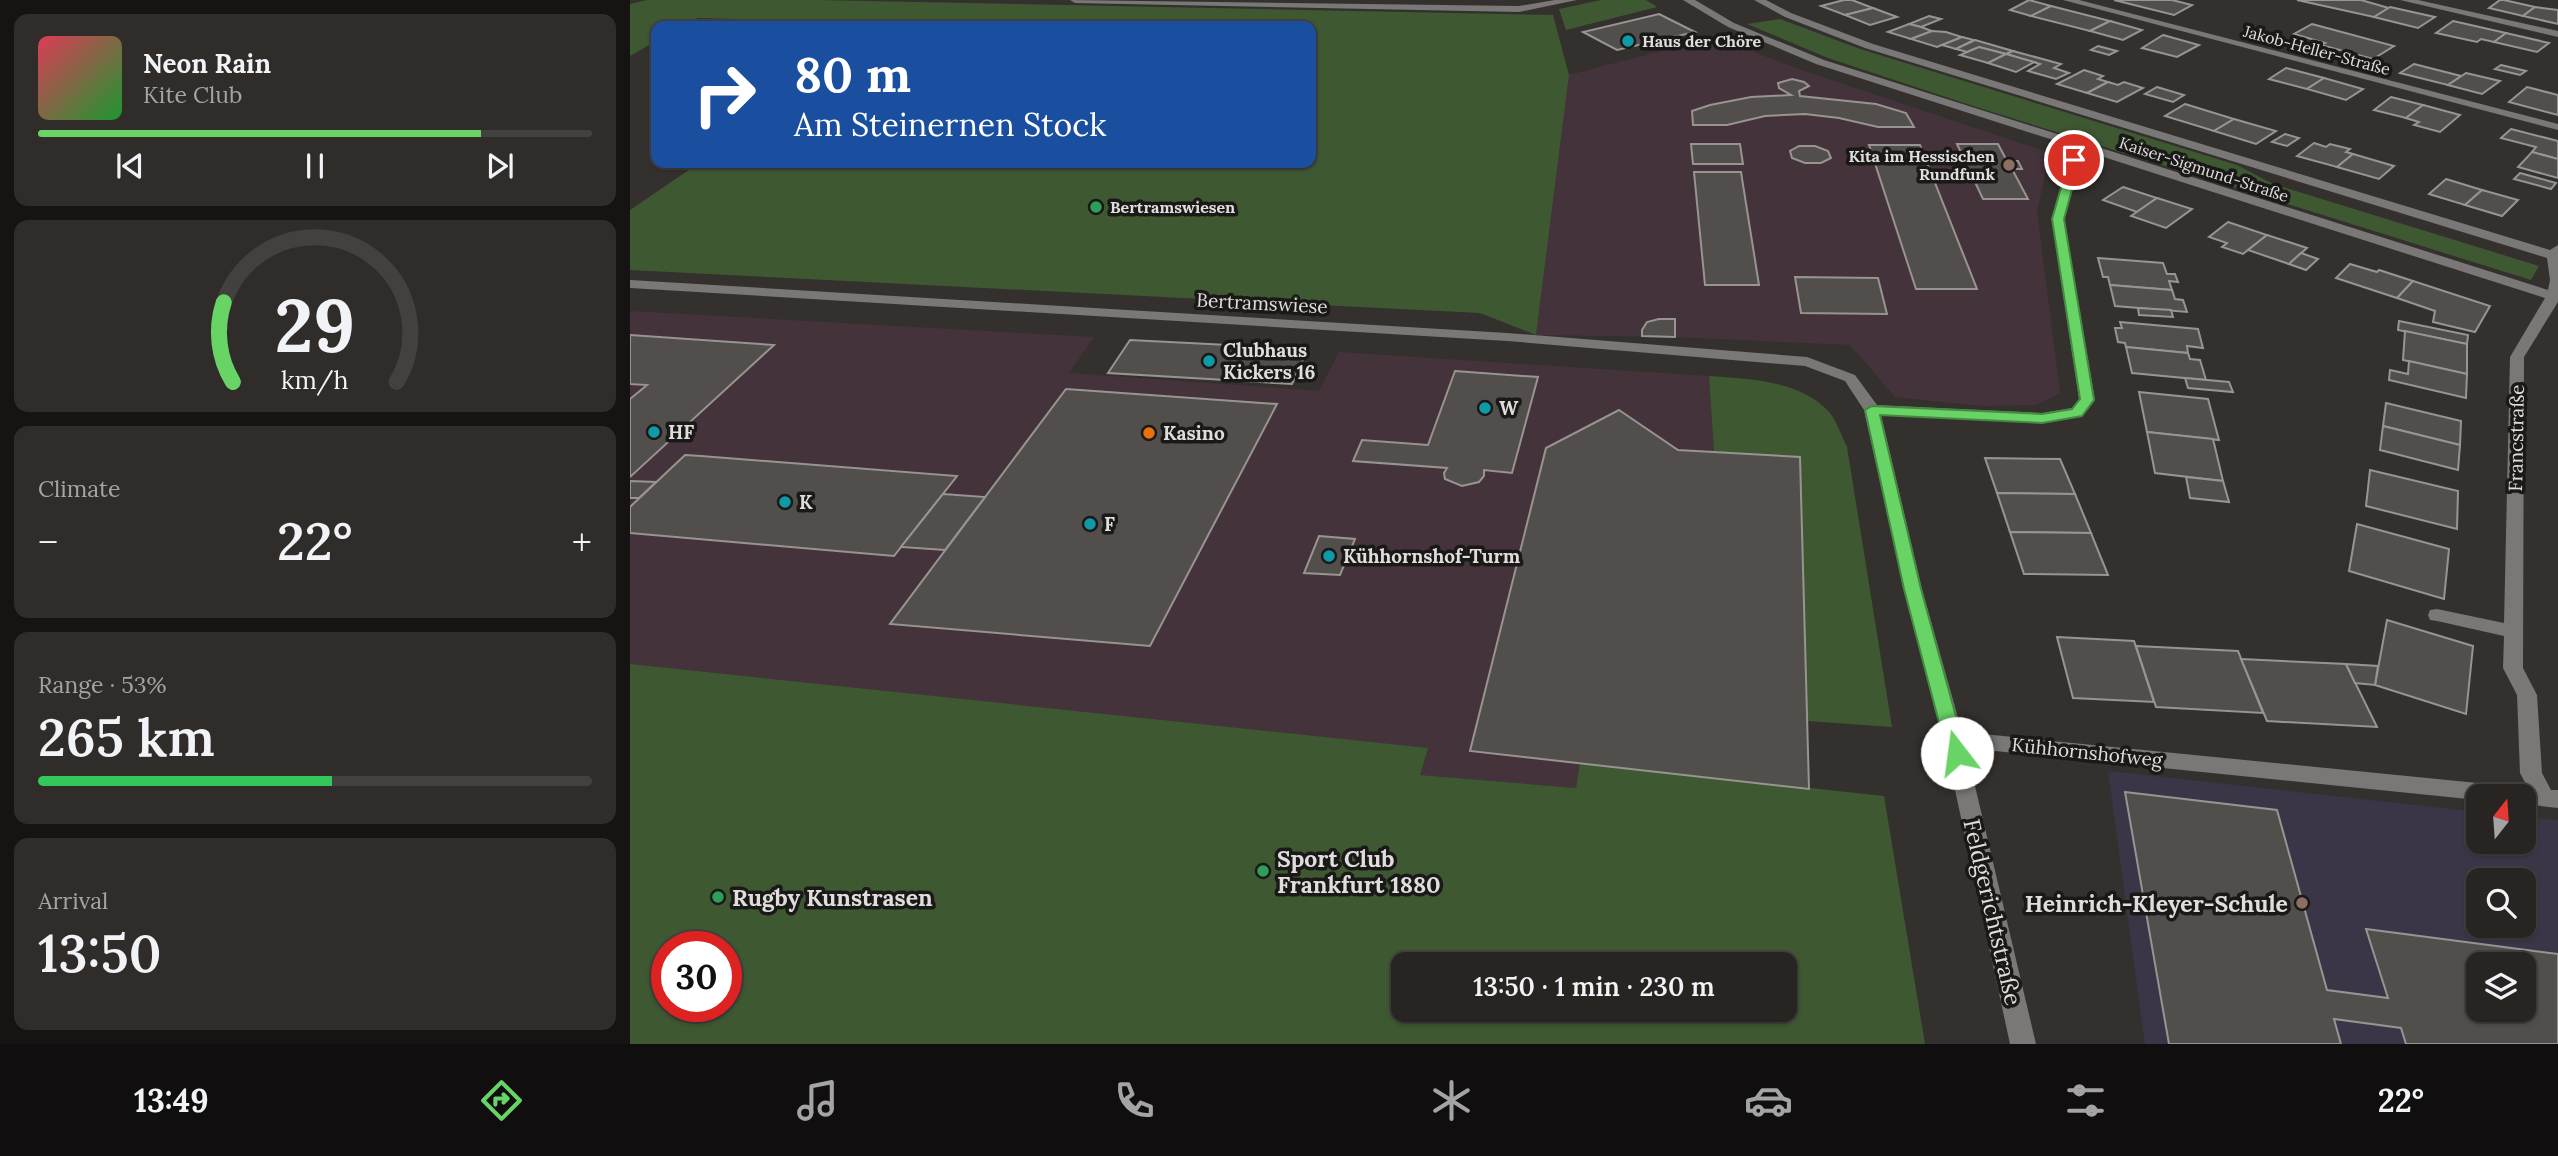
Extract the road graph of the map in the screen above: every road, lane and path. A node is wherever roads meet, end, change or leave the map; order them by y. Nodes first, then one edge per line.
1 (1075, 0) edge
2 (1572, 0) edge
3 (1688, 0) edge
4 (1759, 0) edge
5 (2068, 0) edge
6 (2405, 0) edge
7 (1231, 1) edge
8 (2558, 34) edge
9 (2558, 128) edge
10 (2086, 148) junction
11 (2556, 254) edge
12 (630, 284) edge
13 (2556, 297) edge
14 (1872, 410) junction
15 (2437, 615) dead end
16 (2513, 631) junction
17 (1953, 739) junction
18 (2551, 798) edge
19 (2023, 1044) edge

1 - 7 street
2 - 7 street
3 - 10 street, Kaiser-Sigmund-Straße
4 - 11 street, Kaiser-Sigmund-Straße
5 - 9 street, Jakob-Heller-Straße
6 - 8 street
10 - 13 street, Kaiser-Sigmund-Straße
10 - 14 street
11 - 13 street, Francstraße
12 - 14 street, Bertramswiese
13 - 16 street, Francstraße
14 - 17 street
15 - 16 street
16 - 18 street, Francstraße
17 - 18 street, Kühhornshofweg
17 - 19 street, Feldgerichtstraße

